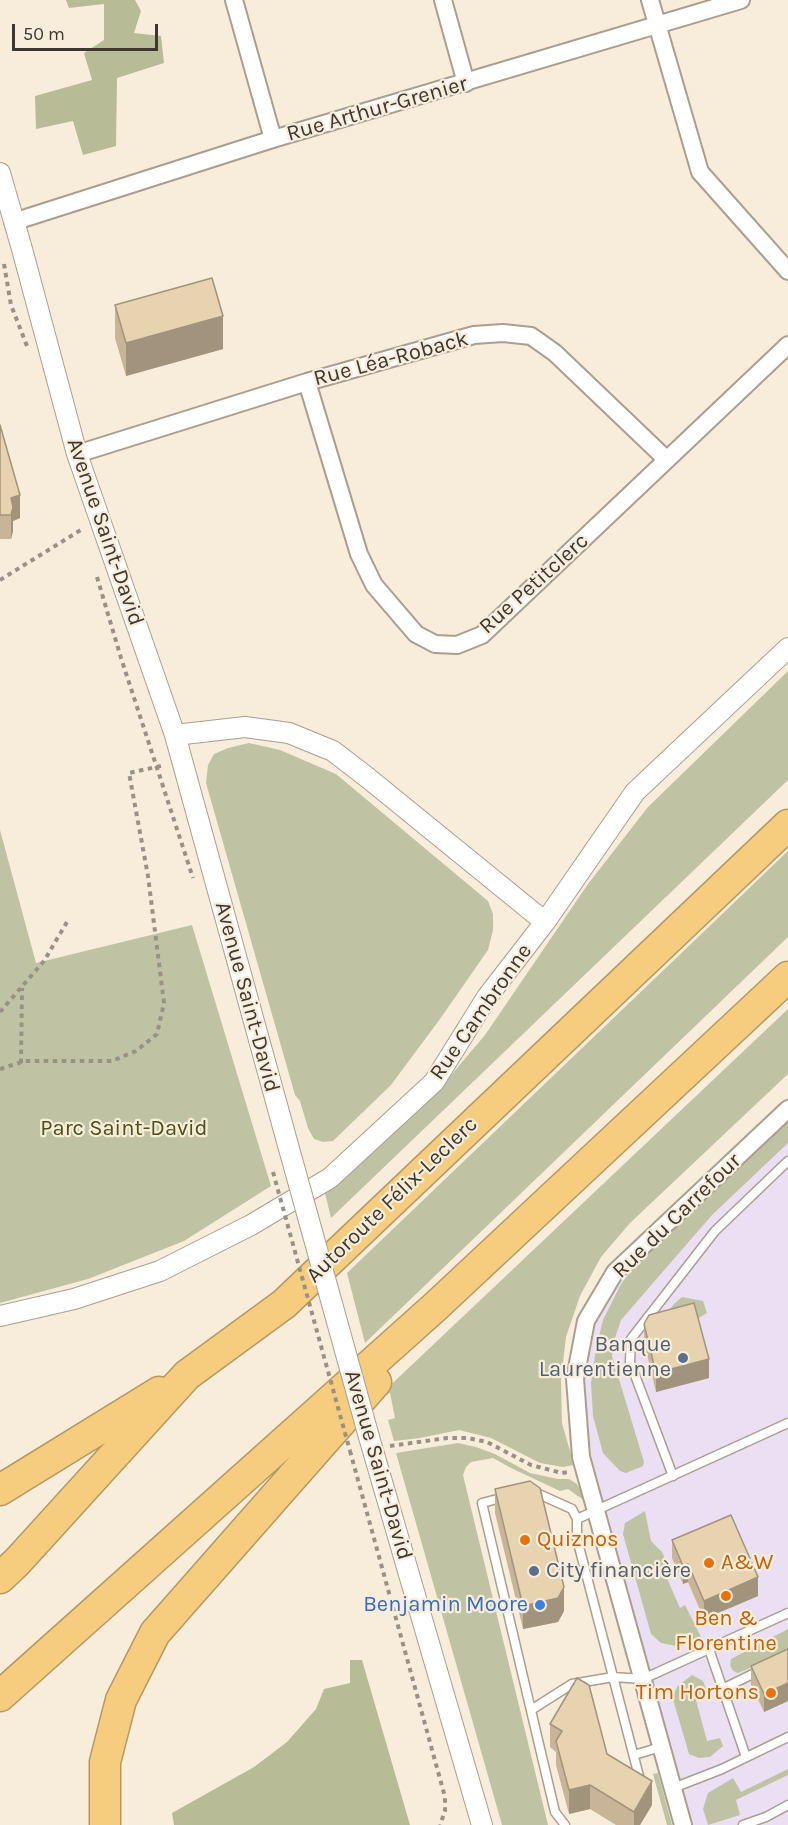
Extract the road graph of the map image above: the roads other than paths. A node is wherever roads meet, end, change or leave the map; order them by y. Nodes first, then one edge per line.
1 (234, 0) edge
2 (443, 0) edge
3 (650, 0) edge
4 (741, 0) edge
5 (657, 26) junction
6 (466, 83) junction
7 (273, 139) junction
8 (0, 173) edge
9 (14, 222) junction
10 (788, 272) edge
11 (788, 345) edge
12 (307, 382) junction
13 (77, 454) junction
14 (667, 460) junction
15 (788, 648) edge
16 (175, 735) junction
17 (788, 825) edge
18 (544, 922) junction
19 (788, 977) edge
20 (788, 1109) edge
21 (788, 1161) edge
22 (435, 1307) junction
23 (0, 1316) edge
24 (188, 1375) junction
25 (788, 1423) edge
26 (673, 1476) junction
27 (0, 1490) edge
28 (520, 1493) edge
29 (511, 1495) edge
30 (596, 1512) junction
31 (577, 1519) junction
32 (0, 1578) edge
33 (788, 1613) edge
34 (709, 1649) junction
35 (769, 1666) edge
36 (613, 1677) junction
37 (643, 1679) junction
38 (722, 1689) junction
39 (0, 1696) edge
40 (531, 1710) junction
41 (788, 1737) edge
42 (661, 1747) junction
43 (634, 1755) junction
44 (746, 1757) junction
45 (640, 1780) edge
46 (673, 1788) junction
47 (788, 1805) edge
48 (105, 1825) edge
49 (482, 1825) edge
50 (565, 1825) edge
51 (683, 1825) edge
52 (743, 1825) edge

1 - 7 street
2 - 6 street
3 - 5 street
4 - 5 street, Rue Arthur-Grenier
5 - 6 street, Rue Arthur-Grenier
5 - 10 street
6 - 7 street, Rue Arthur-Grenier
7 - 9 street, Rue Arthur-Grenier
8 - 9 street, Avenue Saint-David
9 - 13 street, Avenue Saint-David
11 - 14 street, Rue Petitclerc
12 - 13 street, Rue Léa-Roback
12 - 14 street, Rue Léa-Roback
12 - 14 street, Rue Petitclerc
13 - 16 street, Avenue Saint-David
15 - 18 street, Rue Cambronne
16 - 18 street
16 - 49 street, Avenue Saint-David, bridge
17 - 24 highway, Autoroute Félix-Leclerc
18 - 23 street, Rue Cambronne
19 - 22 highway
20 - 30 street, Rue du Carrefour
21 - 26 lane
22 - 39 highway
22 - 48 highway
24 - 27 highway
24 - 32 highway, Autoroute Félix-Leclerc
25 - 26 lane
26 - 30 lane
28 - 31 lane
29 - 40 lane
30 - 31 lane
30 - 37 street, Rue du Carrefour
31 - 36 lane
33 - 34 lane
34 - 37 lane
34 - 38 lane
35 - 38 lane
36 - 37 lane
36 - 40 lane
36 - 43 lane
37 - 42 street, Rue du Carrefour
38 - 44 lane
40 - 50 lane
41 - 44 lane
42 - 43 lane
42 - 46 street, Rue du Carrefour
43 - 45 lane
44 - 46 lane
46 - 51 street, Rue du Carrefour
47 - 52 lane

